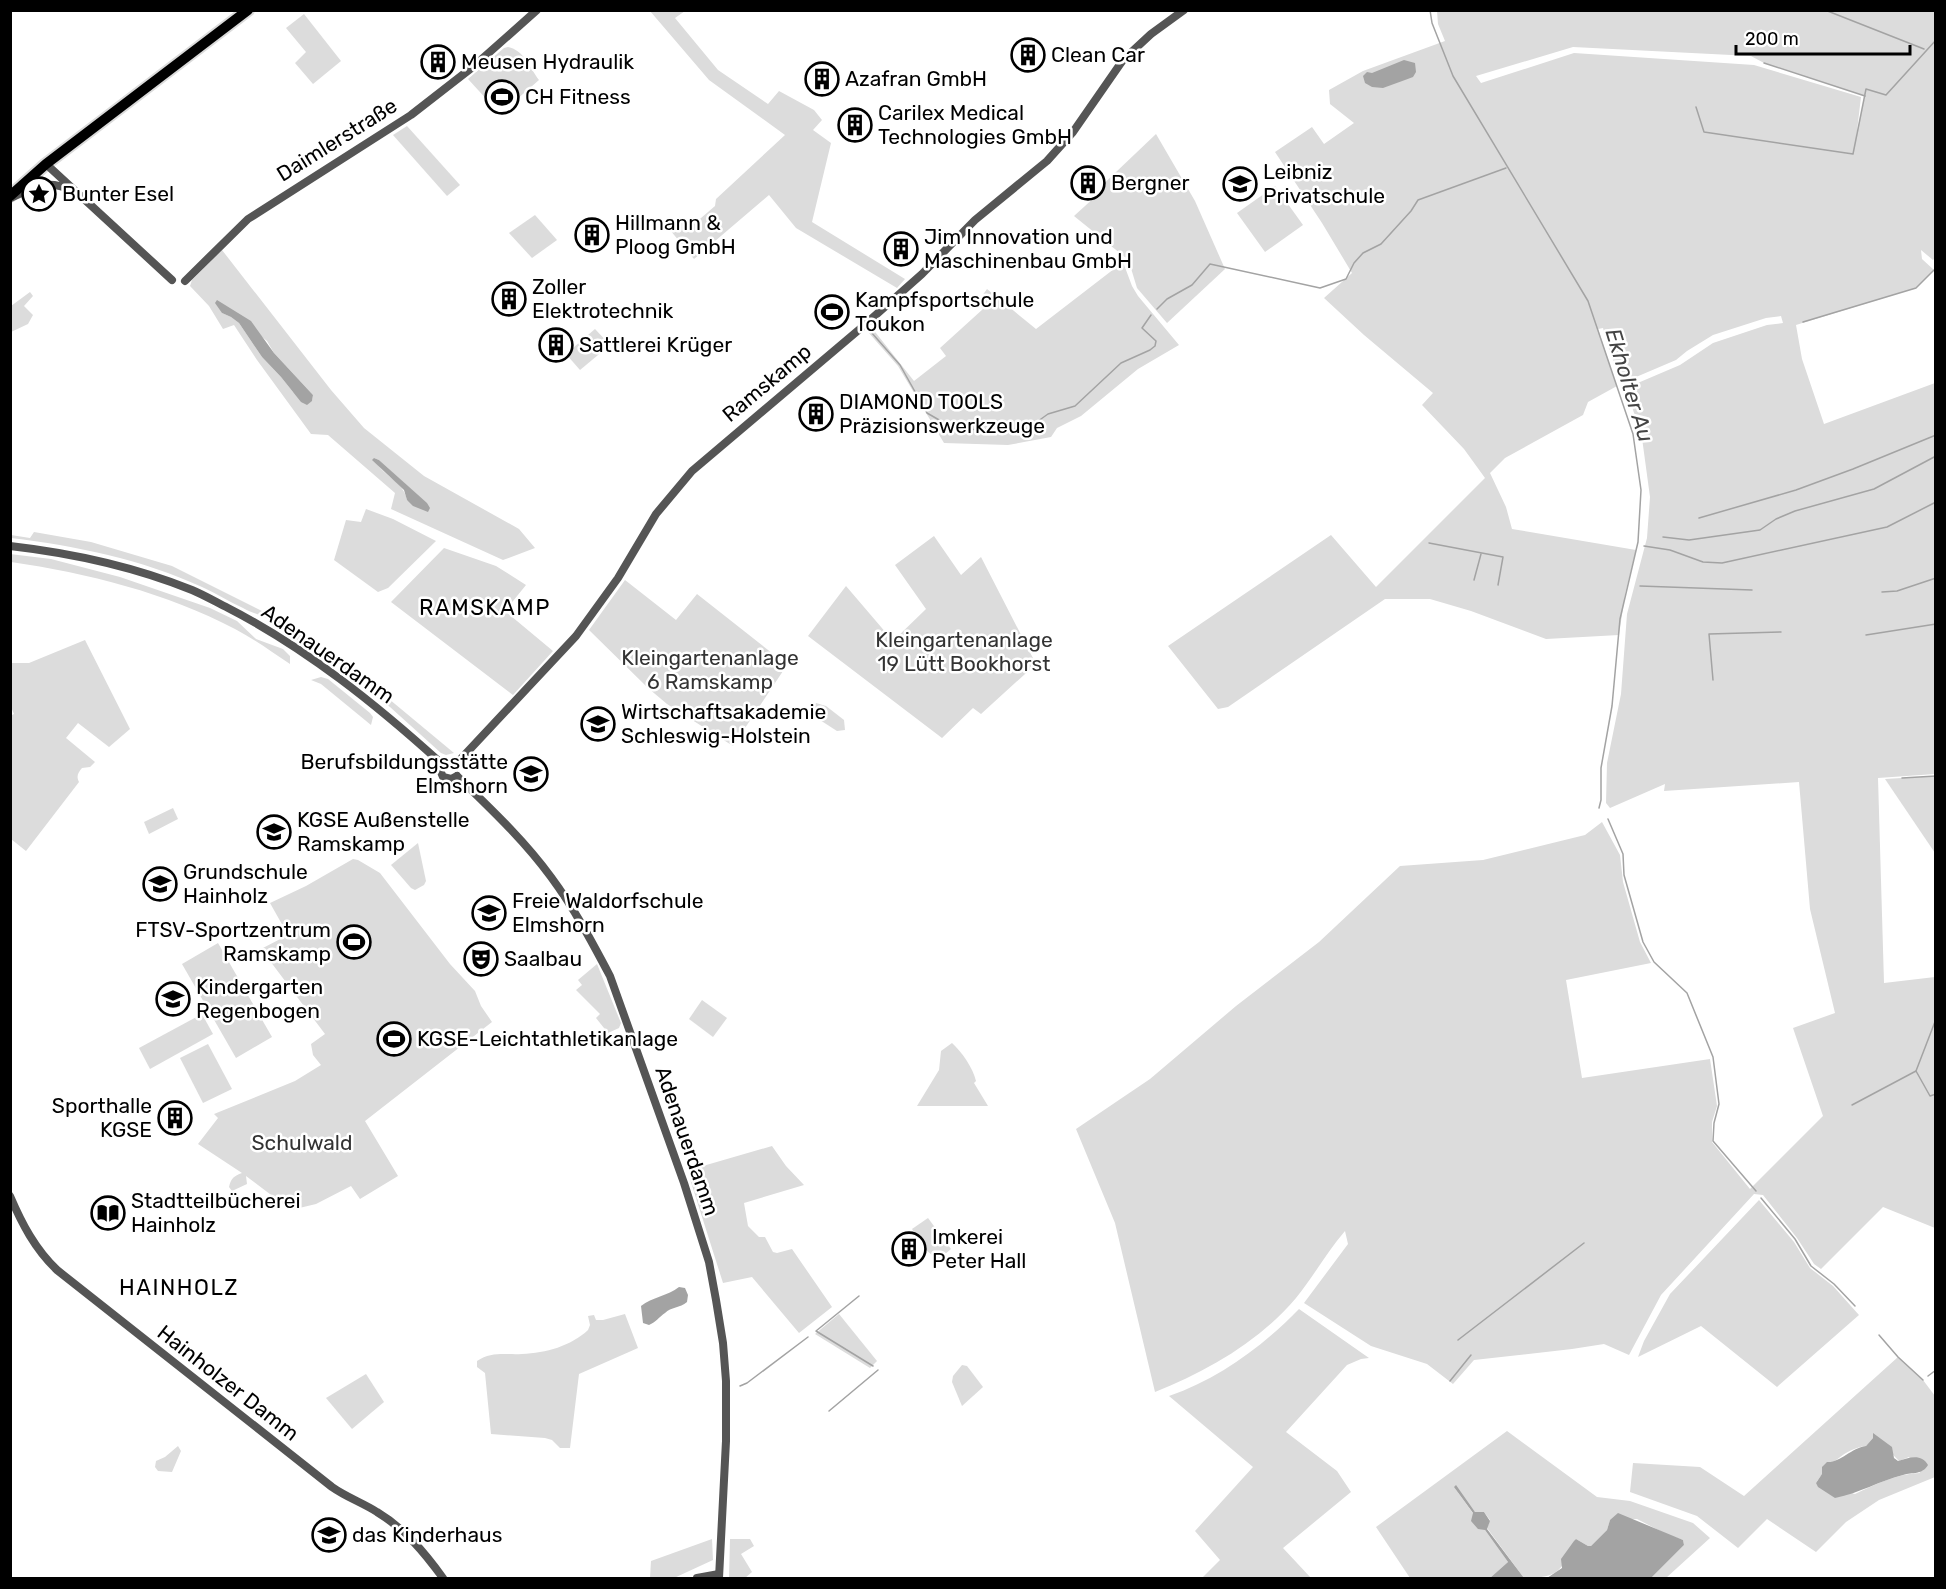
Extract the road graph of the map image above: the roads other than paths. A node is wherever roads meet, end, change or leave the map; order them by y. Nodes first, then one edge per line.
1 (248, 10) edge
2 (537, 10) edge
3 (1184, 10) edge
4 (46, 164) junction
5 (77, 194) junction
6 (10, 197) edge
7 (172, 280) dead end
8 (185, 281) dead end
9 (10, 546) edge
10 (457, 763) junction
11 (442, 764) junction
12 (457, 776) junction
13 (10, 1196) edge
14 (719, 1576) edge
15 (442, 1578) edge
16 (697, 1578) edge

1 - 4 main road
2 - 8 street, Daimlerstraße
3 - 10 street, Ramskamp
4 - 5 street
4 - 6 main road
5 - 6 street
5 - 7 street
9 - 11 street, Adenauerdamm
10 - 11 street
10 - 12 street
11 - 12 street, Adenauerdamm
12 - 14 street, Adenauerdamm
13 - 15 street, Hainholzer Damm
14 - 16 street

